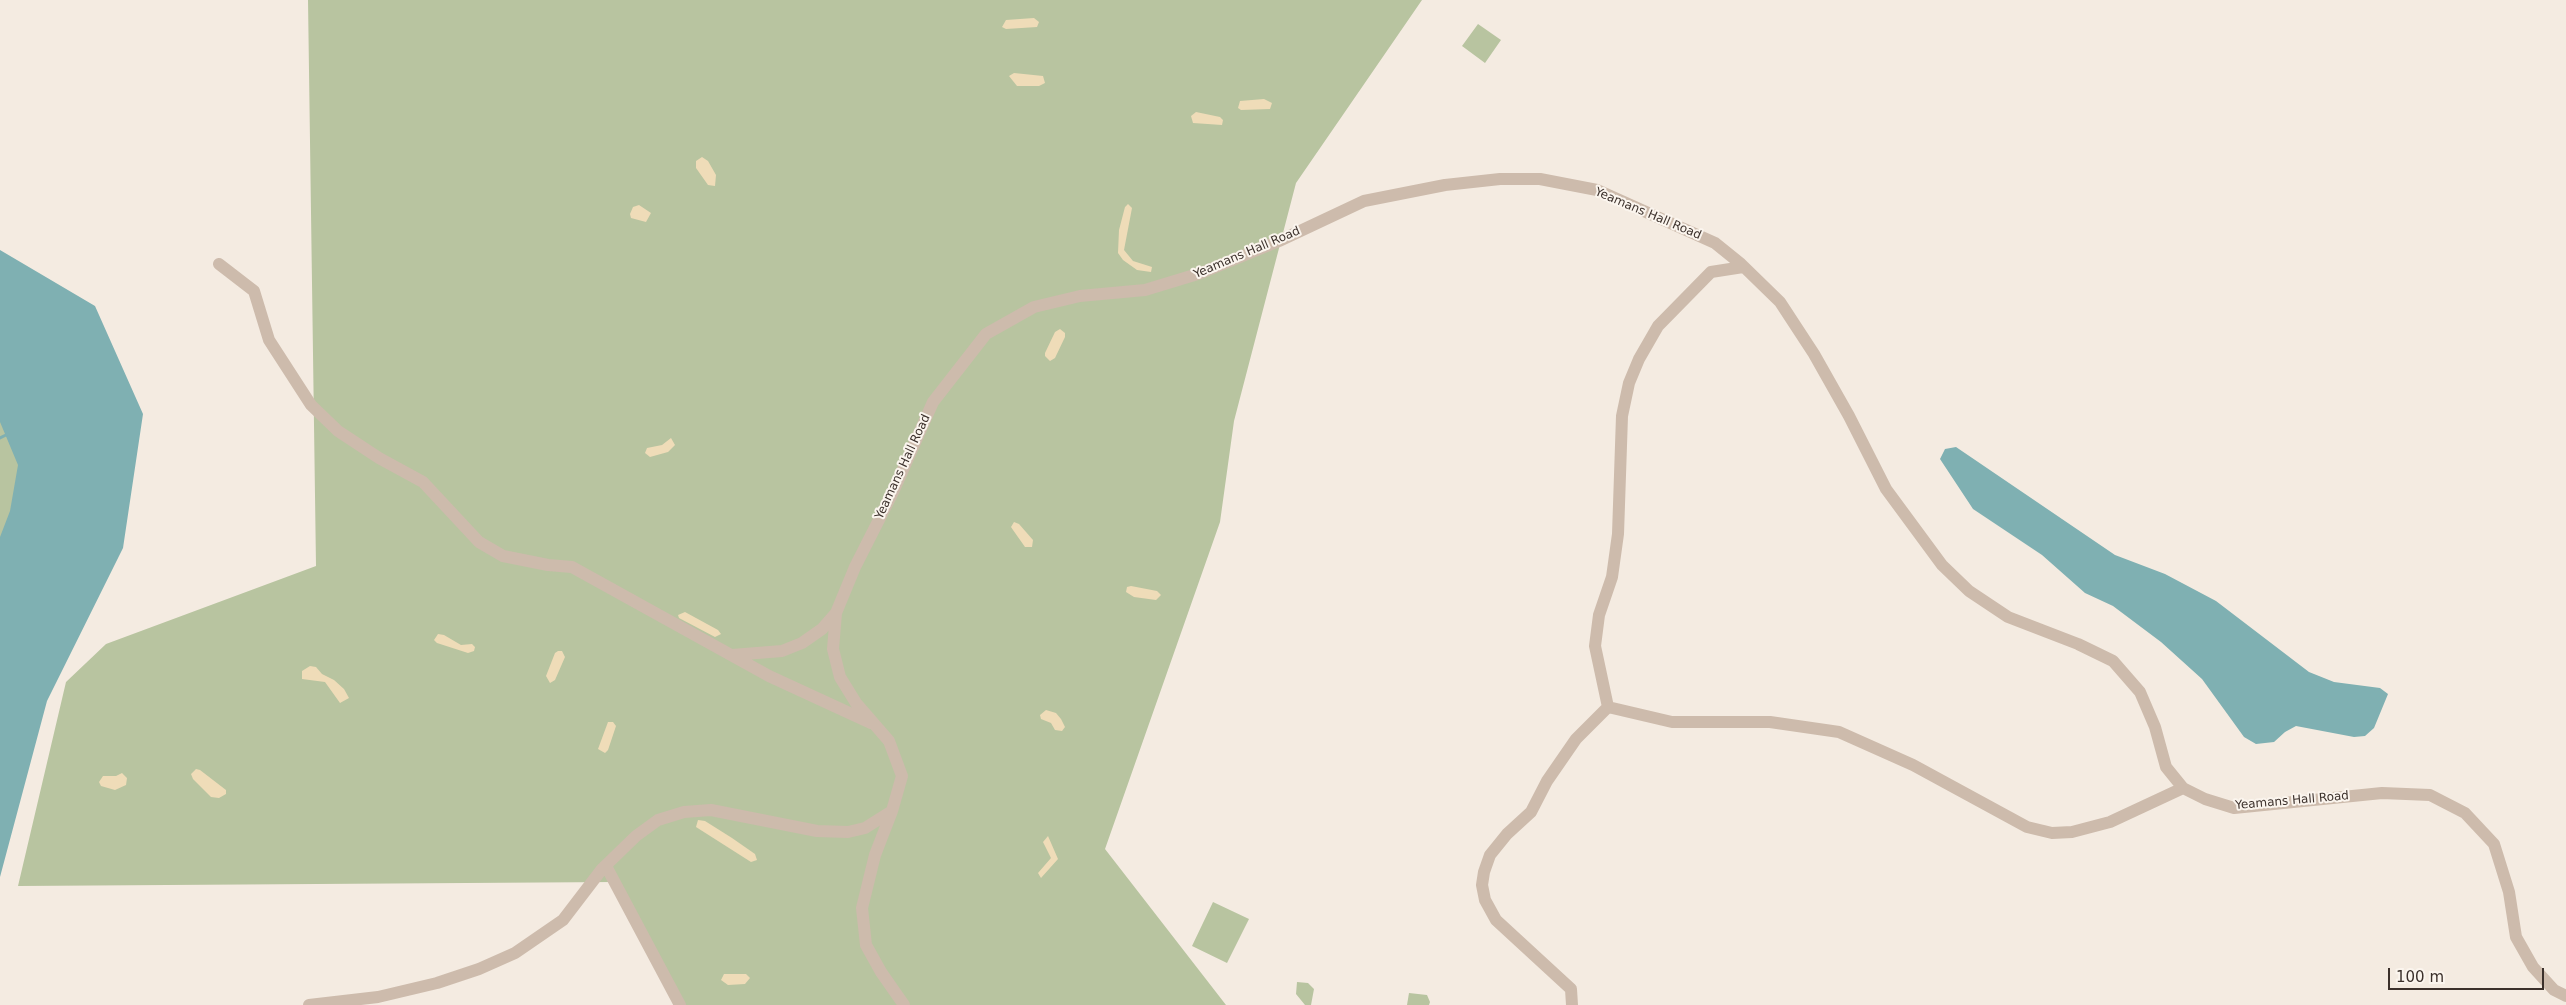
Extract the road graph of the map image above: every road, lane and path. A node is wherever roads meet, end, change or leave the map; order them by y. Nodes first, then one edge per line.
1 (219, 264) dead end
2 (1743, 266) junction
3 (836, 613) junction
4 (728, 654) junction
5 (1608, 707) junction
6 (876, 725) junction
7 (2184, 788) junction
8 (892, 811) junction
9 (606, 866) junction
10 (2566, 996) edge
11 (309, 1005) edge
12 (680, 1005) edge
13 (904, 1005) edge
14 (1572, 1005) edge

1 - 4 street
2 - 3 street, Yeamans Hall Road
2 - 5 street
2 - 7 street, Yeamans Hall Road
3 - 4 street
3 - 6 street, Yeamans Hall Road
4 - 6 street
5 - 7 street
5 - 14 street
6 - 8 street, Yeamans Hall Road
7 - 10 street, Yeamans Hall Road
8 - 9 street
8 - 13 street, Yeamans Hall Road
9 - 11 street
9 - 12 street

